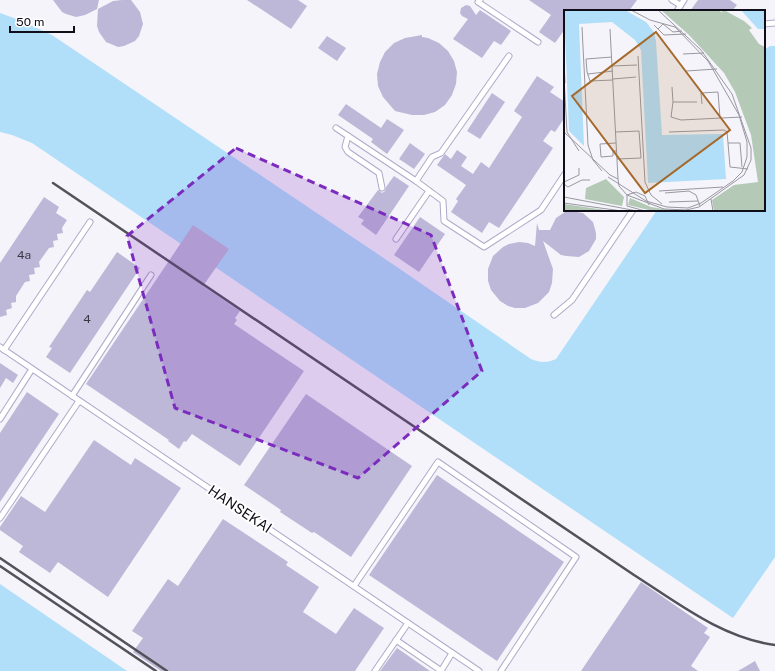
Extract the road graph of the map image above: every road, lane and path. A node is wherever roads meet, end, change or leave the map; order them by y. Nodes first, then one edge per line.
1 (480, 0) edge
2 (672, 0) edge
3 (684, 0) edge
4 (680, 6) junction
5 (678, 10) edge
6 (775, 23) edge
7 (765, 24) edge
8 (538, 42) dead end
9 (509, 56) dead end
10 (336, 128) dead end
11 (348, 136) junction
12 (564, 176) edge
13 (416, 181) junction
14 (382, 188) dead end
15 (429, 191) junction
16 (632, 211) edge
17 (90, 222) dead end
18 (396, 239) dead end
19 (151, 275) dead end
20 (554, 315) dead end
21 (2, 349) edge
22 (32, 369) junction
23 (72, 396) junction
24 (79, 401) junction
25 (0, 420) edge
26 (0, 518) edge
27 (354, 586) junction
28 (408, 623) junction
29 (396, 640) junction
30 (452, 653) junction
31 (375, 671) edge
32 (440, 671) edge
33 (479, 671) edge
34 (501, 671) edge

1 - 8 lane
2 - 4 lane
3 - 4 lane
4 - 5 lane
6 - 7 lane
9 - 13 lane
10 - 11 lane
11 - 13 lane
11 - 14 lane
12 - 15 lane
13 - 15 lane
15 - 18 lane
16 - 20 lane
17 - 21 lane
19 - 23 lane
21 - 22 lane, HANSEKAI
22 - 23 lane, HANSEKAI
22 - 25 lane
23 - 24 lane, HANSEKAI
24 - 26 lane
24 - 27 lane, HANSEKAI
27 - 28 lane, HANSEKAI
27 - 34 lane
28 - 29 lane
28 - 30 lane, HANSEKAI
29 - 31 lane
29 - 32 lane
30 - 32 lane
30 - 33 lane, HANSEKAI

